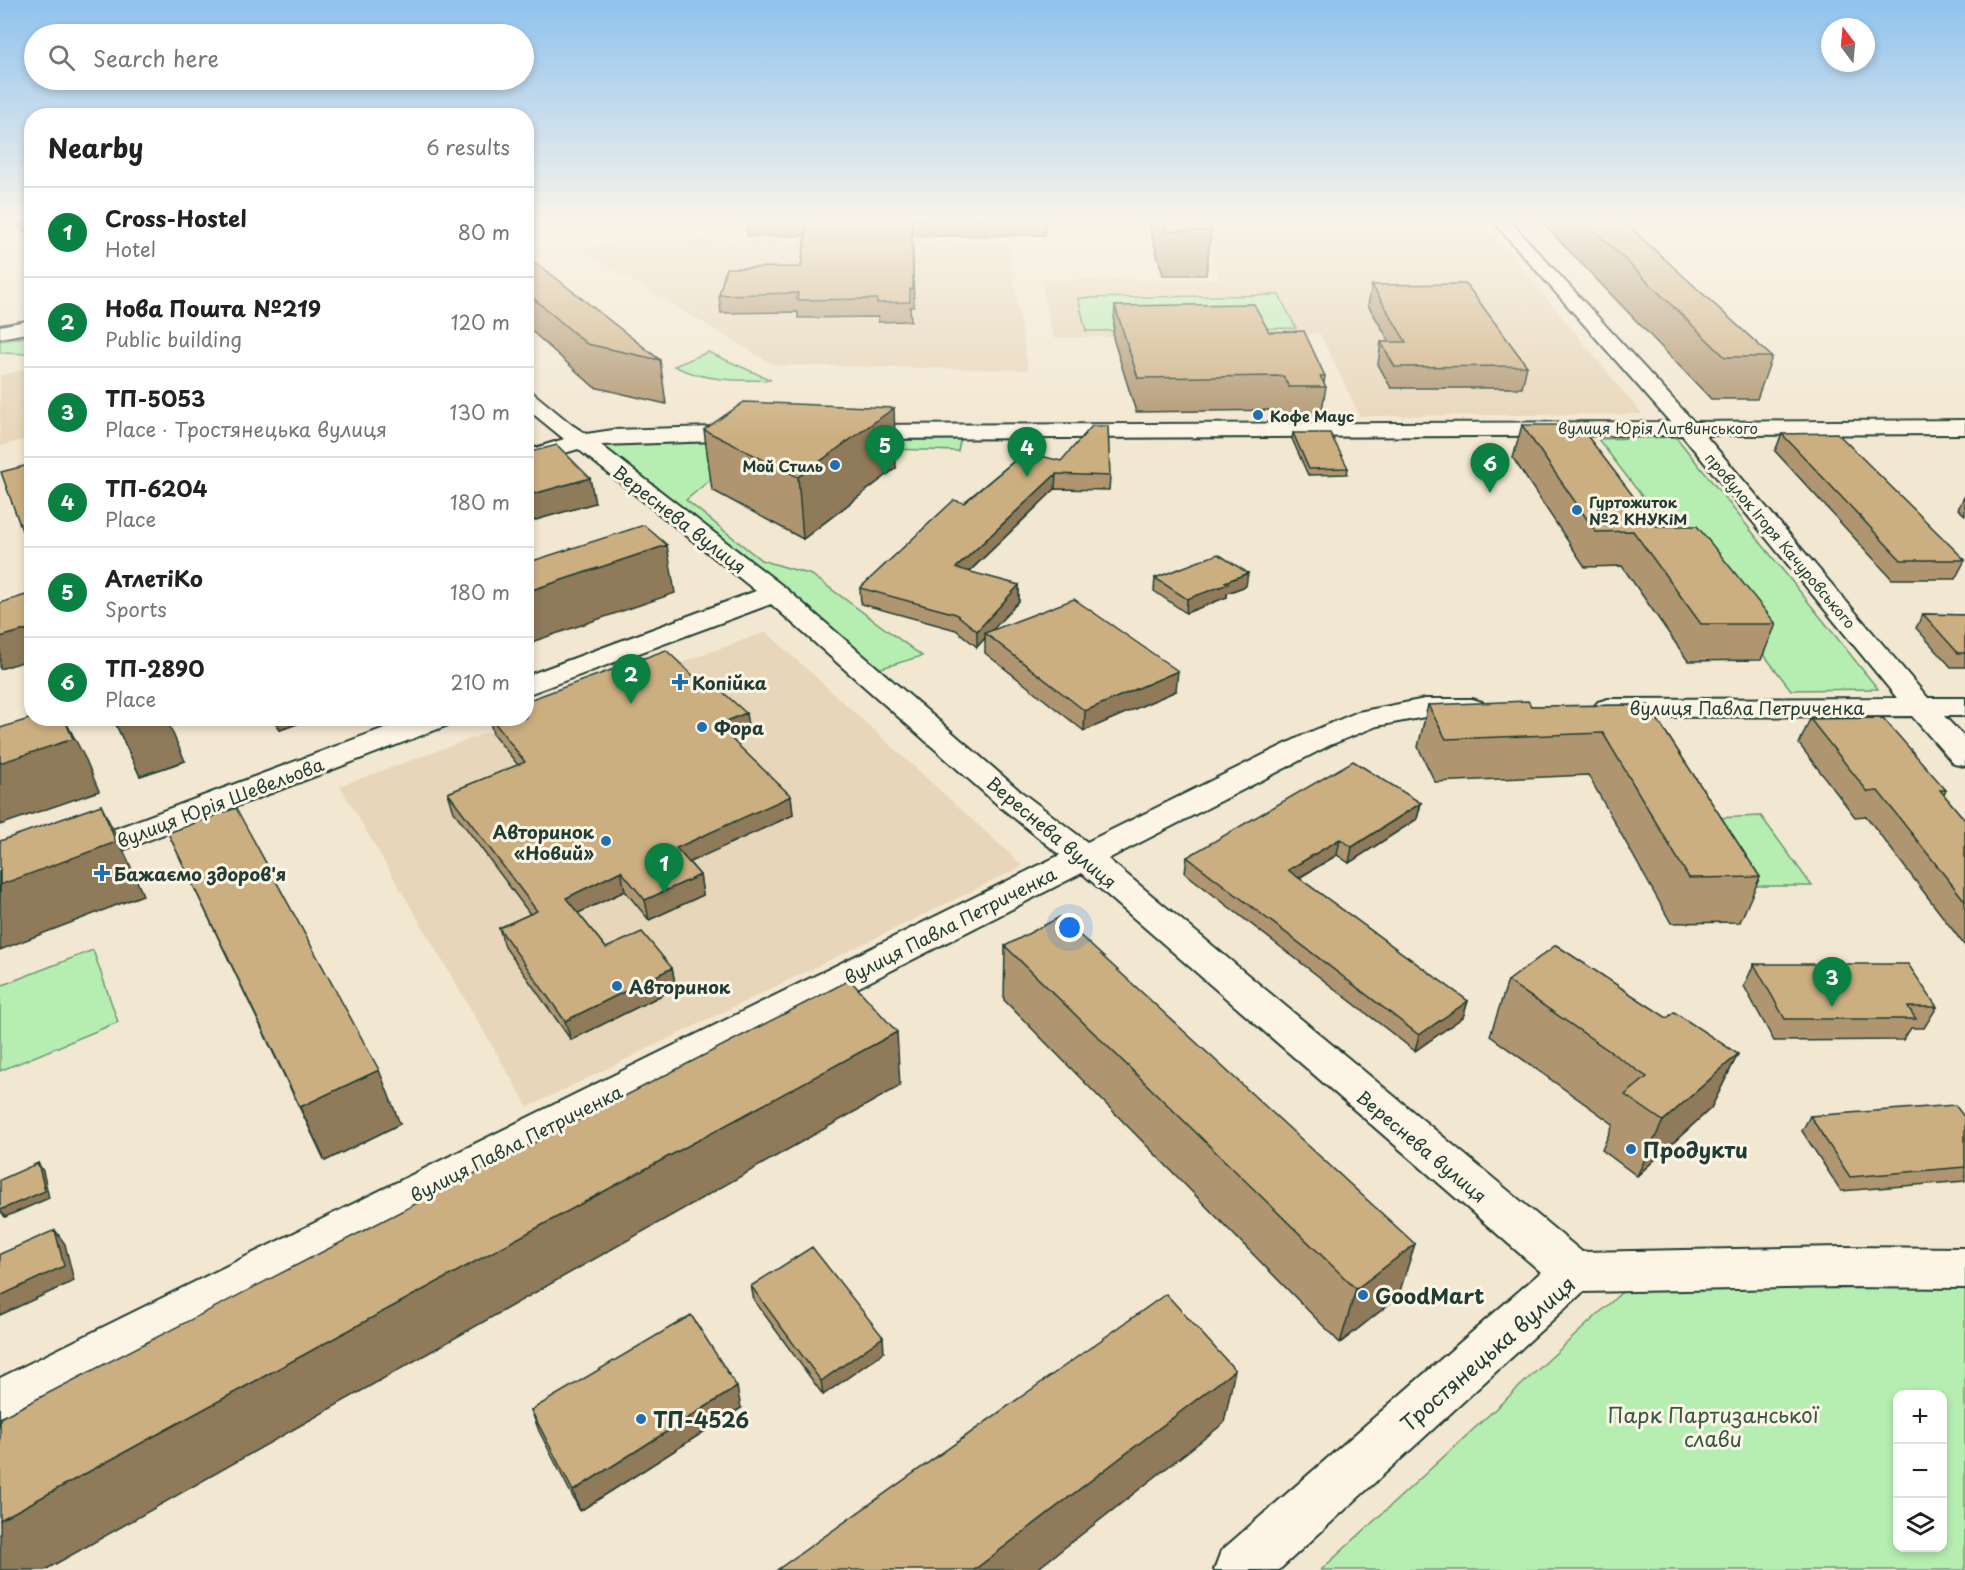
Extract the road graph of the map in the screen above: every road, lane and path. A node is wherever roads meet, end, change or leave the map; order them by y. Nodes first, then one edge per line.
1 (1564, 291) edge
2 (24, 328) edge
3 (0, 332) edge
4 (534, 404) edge
5 (1686, 427) junction
6 (1965, 427) edge
7 (836, 432) edge
8 (767, 433) edge
9 (582, 441) junction
10 (534, 456) edge
11 (775, 593) junction
12 (534, 683) edge
13 (1921, 707) junction
14 (1965, 707) edge
15 (1503, 708) edge
16 (1570, 708) edge
17 (419, 726) edge
18 (1965, 758) edge
19 (1083, 856) junction
20 (0, 885) edge
21 (1965, 1268) edge
22 (1573, 1272) junction
23 (0, 1403) edge
24 (1240, 1570) edge

1 - 5 street, провулок Ігоря Качуровського
2 - 3 street
4 - 9 street, Вереснева вулиця
5 - 6 street, вулиця Юрія Литвинського
5 - 7 street, вулиця Юрія Литвинського
5 - 13 street, провулок Ігоря Качуровського
8 - 9 street
9 - 10 street
9 - 11 street, Вереснева вулиця
11 - 12 street
11 - 19 street, Вереснева вулиця
13 - 14 street, вулиця Павла Петриченка
13 - 16 street, вулиця Павла Петриченка
13 - 18 street, провулок Ігоря Качуровського
15 - 19 street, вулиця Павла Петриченка
17 - 20 street, вулиця Юрія Шевельова
19 - 22 street, Вереснева вулиця
19 - 23 street, вулиця Павла Петриченка
21 - 22 street, Тростянецька вулиця
22 - 24 street, Тростянецька вулиця

